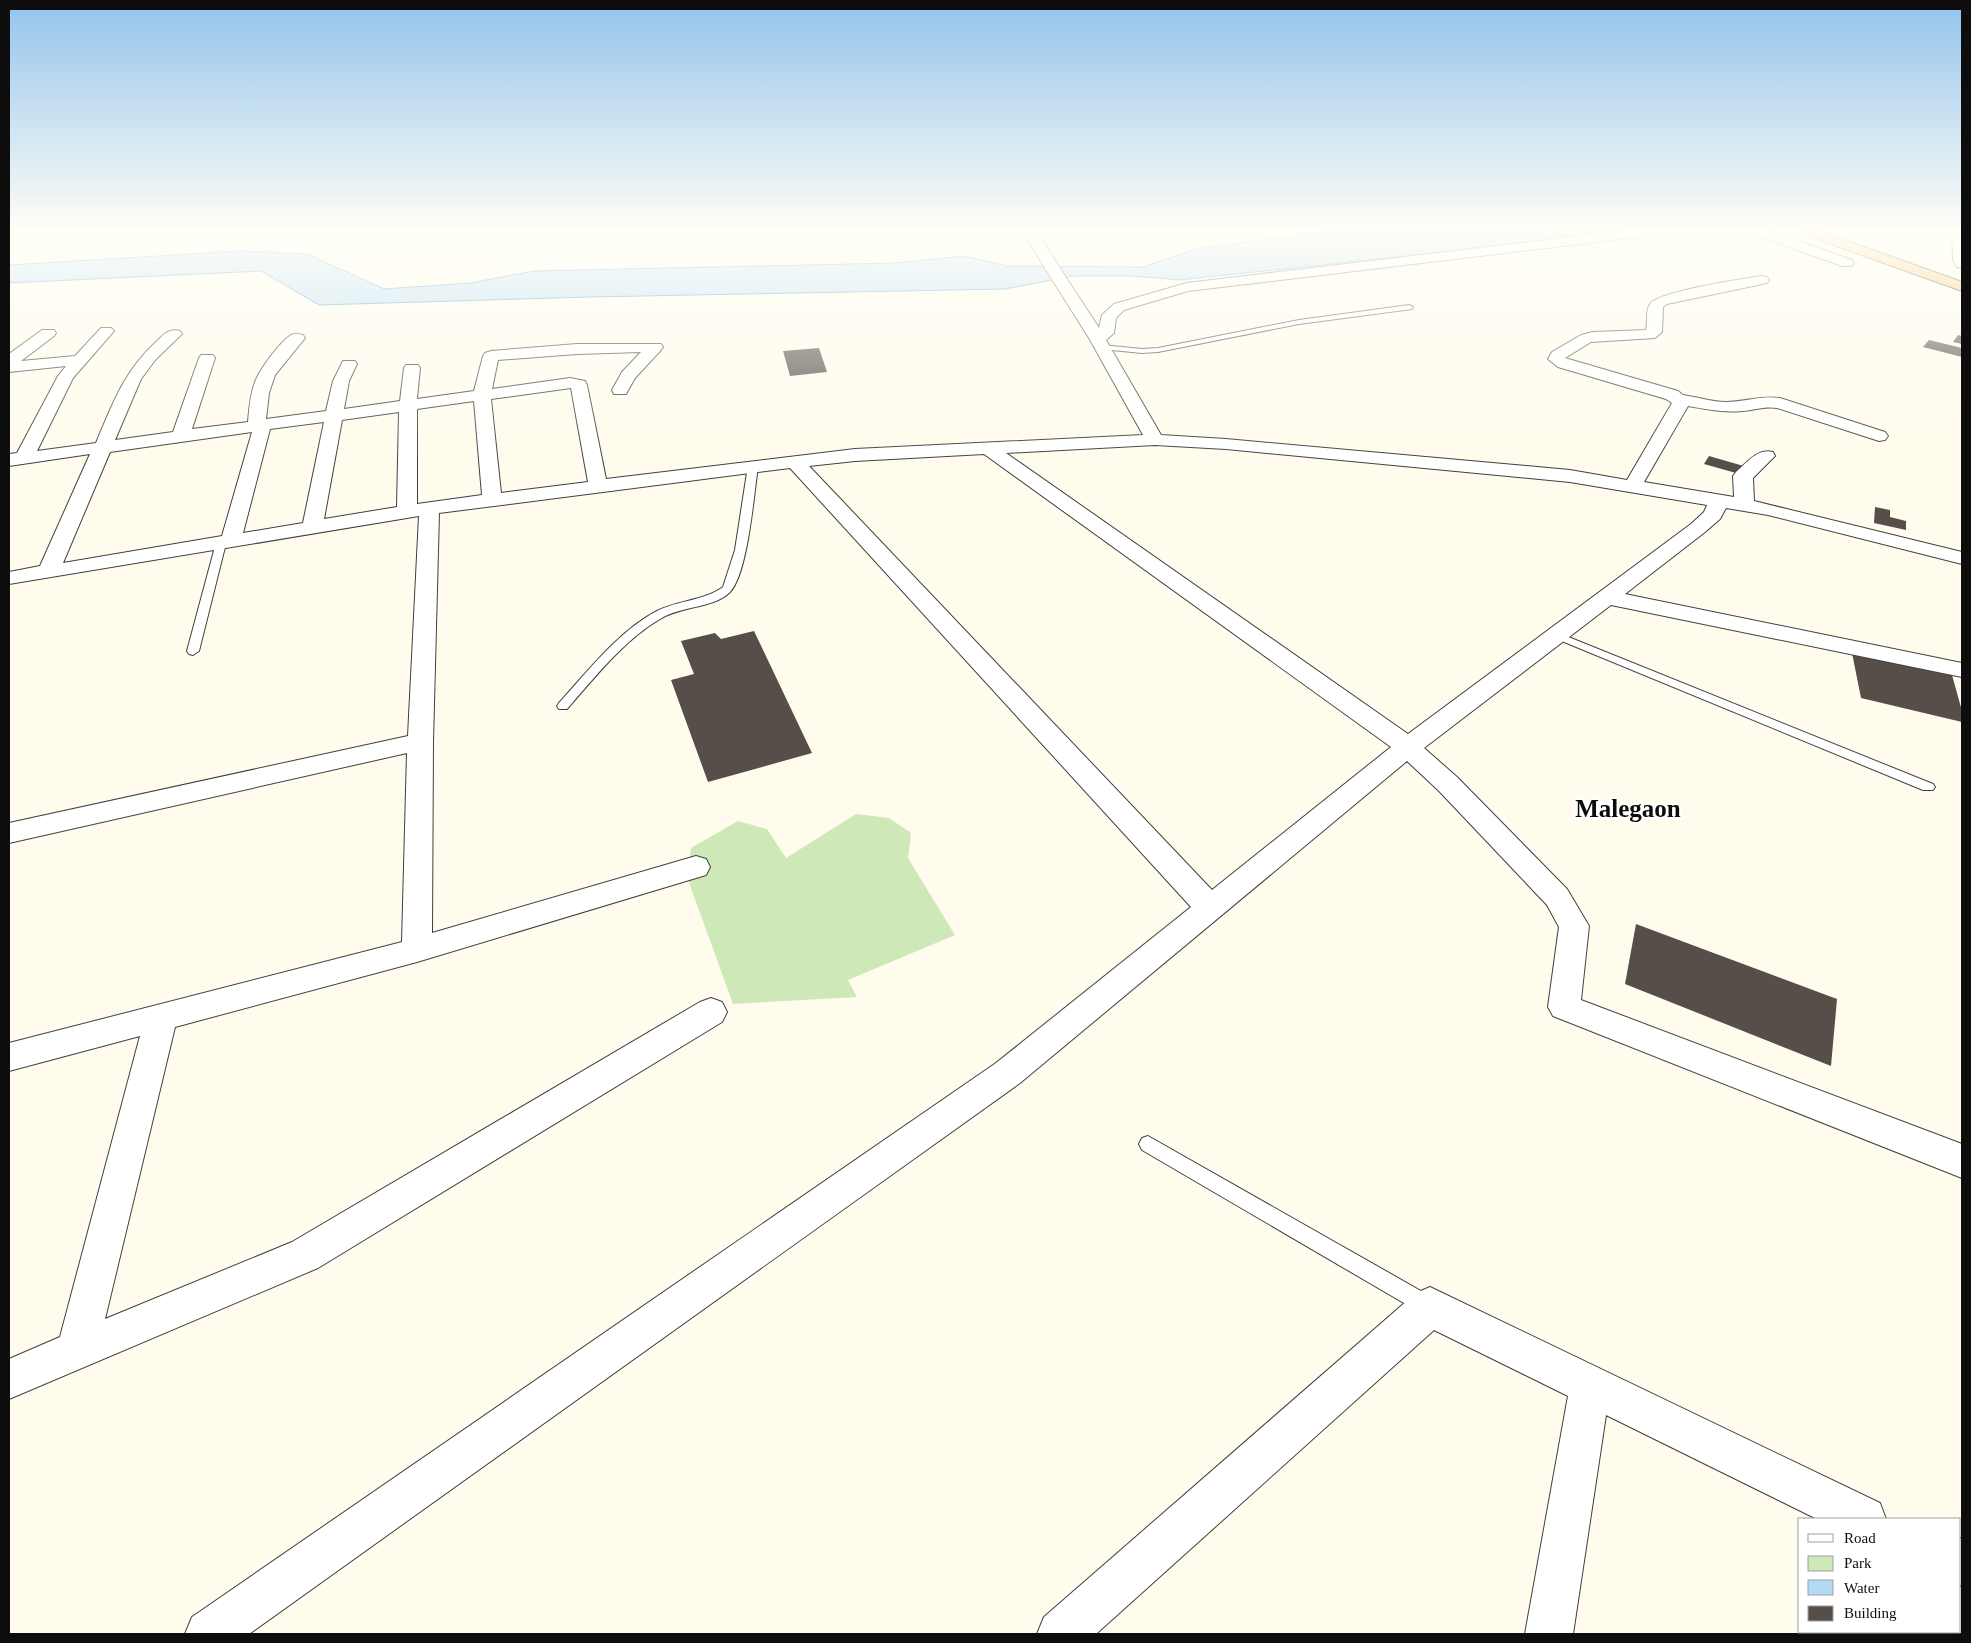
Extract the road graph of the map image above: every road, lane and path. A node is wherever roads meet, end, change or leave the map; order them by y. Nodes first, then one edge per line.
1 (1077, 307) edge
2 (1120, 307) edge
3 (1409, 307) dead end
4 (1656, 307) edge
5 (106, 331) dead end
6 (48, 332) dead end
7 (174, 334) dead end
8 (297, 338) dead end
9 (1097, 338) junction
10 (208, 358) dead end
11 (80, 360) junction
12 (9, 362) edge
13 (349, 364) dead end
14 (9, 367) edge
15 (412, 368) dead end
16 (620, 390) dead end
17 (482, 394) junction
18 (1678, 399) junction
19 (408, 404) junction
20 (335, 414) junction
21 (259, 424) junction
22 (181, 435) junction
23 (1879, 436) dead end
24 (1155, 440) junction
25 (102, 447) junction
26 (987, 448) junction
27 (1766, 456) dead end
28 (16, 458) edge
29 (795, 462) junction
30 (753, 466) junction
31 (598, 486) junction
32 (1632, 487) junction
33 (492, 500) junction
34 (1718, 501) junction
35 (1744, 505) junction
36 (418, 510) junction
37 (312, 528) junction
38 (226, 542) junction
39 (1962, 558) edge
40 (48, 572) junction
41 (9, 578) edge
42 (1606, 597) junction
43 (1556, 635) junction
44 (193, 651) dead end
45 (1962, 670) edge
46 (563, 706) dead end
47 (420, 742) junction
48 (1408, 747) junction
49 (1928, 787) dead end
50 (9, 833) edge
51 (696, 867) dead end
52 (1210, 908) junction
53 (417, 950) junction
54 (712, 1012) dead end
55 (161, 1018) junction
56 (9, 1057) edge
57 (1148, 1144) dead end
58 (1962, 1161) edge
59 (1430, 1307) junction
60 (77, 1350) junction
61 (9, 1379) edge
62 (1590, 1386) junction
63 (1862, 1518) edge
64 (220, 1631) edge
65 (1061, 1634) edge
66 (1549, 1634) edge

1 - 9 street
2 - 9 street
3 - 9 lane
4 - 18 street
5 - 11 street
6 - 12 street
7 - 25 street
8 - 21 street
9 - 24 street
10 - 22 street
11 - 14 street
11 - 28 street
13 - 20 street
15 - 19 street
16 - 17 street
17 - 19 street
17 - 31 street
17 - 33 street
18 - 23 street
18 - 32 street
19 - 20 street
19 - 36 street
20 - 21 street
20 - 37 street
21 - 22 street
21 - 38 street
22 - 25 street
24 - 26 street
24 - 32 street
25 - 28 street
25 - 40 street
26 - 29 street
26 - 48 street
27 - 35 street
29 - 30 street
29 - 52 street
30 - 31 street
30 - 46 lane
31 - 33 street
32 - 34 street
33 - 36 street
34 - 35 street
34 - 42 street
35 - 39 street
36 - 37 street
36 - 47 street
37 - 38 street
38 - 40 street
38 - 44 lane
40 - 41 street
42 - 43 street
42 - 45 street
43 - 48 street
43 - 49 lane
47 - 50 street
47 - 53 street
48 - 52 street
48 - 58 street
51 - 53 street
52 - 64 street
53 - 55 street
54 - 60 street
55 - 56 street
55 - 60 street
57 - 59 lane
59 - 62 street
59 - 65 street
60 - 61 street
62 - 63 street
62 - 66 street

